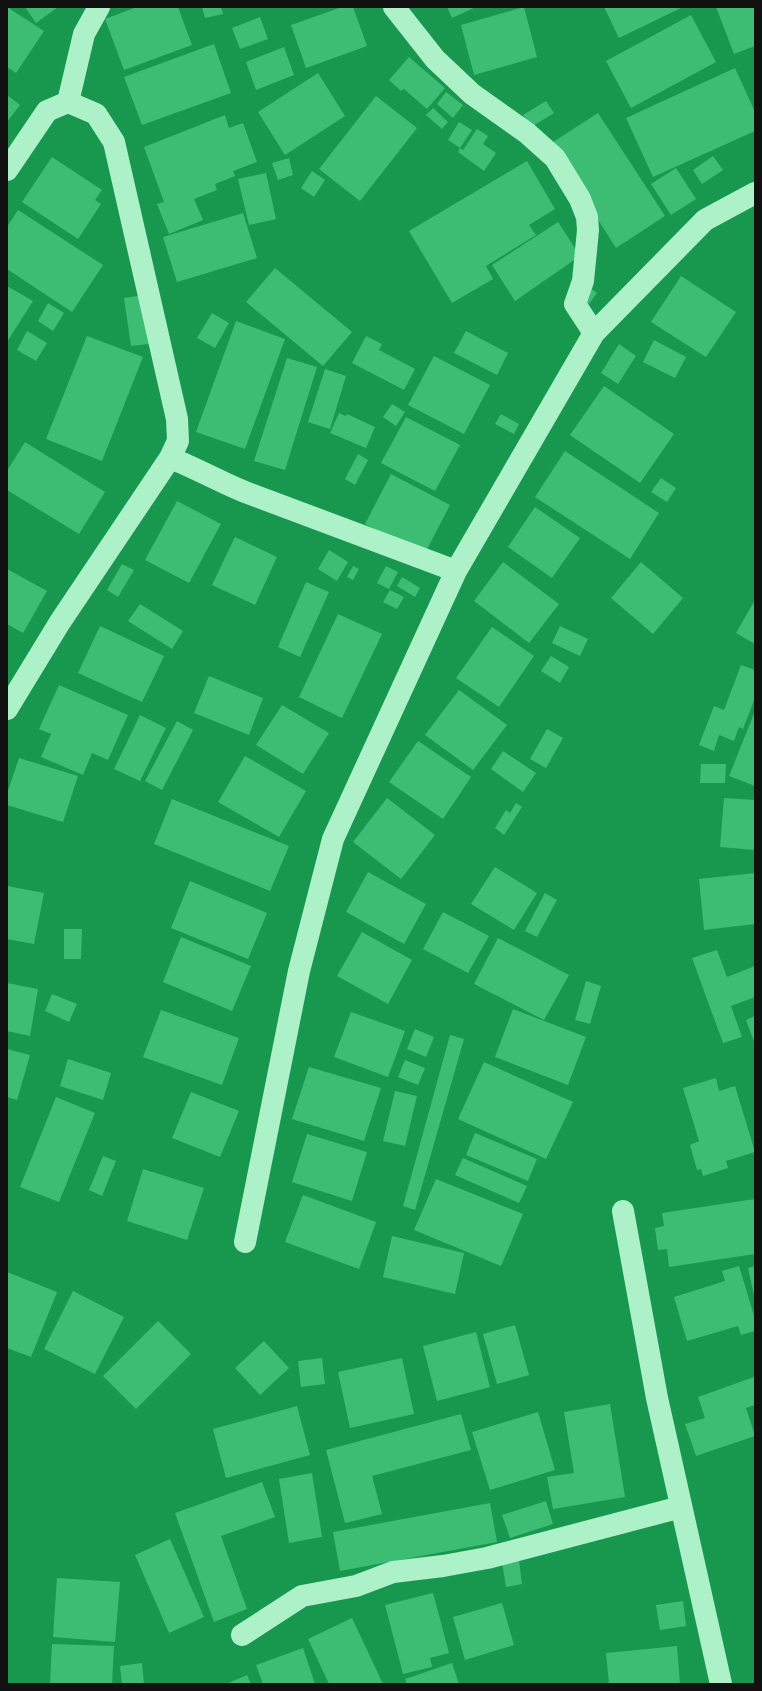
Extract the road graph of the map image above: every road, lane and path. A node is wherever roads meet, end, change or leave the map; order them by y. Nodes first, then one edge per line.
1 (99, 7) edge
2 (394, 7) edge
3 (68, 102) junction
4 (7, 170) edge
5 (755, 193) edge
6 (594, 333) junction
7 (170, 458) junction
8 (456, 571) junction
9 (7, 709) edge
10 (623, 1211) dead end
11 (245, 1242) dead end
12 (681, 1507) junction
13 (242, 1635) dead end
14 (721, 1684) edge

1 - 3 street
2 - 6 street
3 - 4 street
3 - 7 street
5 - 6 street
6 - 8 street
7 - 8 street
7 - 9 street
8 - 11 street
10 - 12 street
12 - 13 street
12 - 14 street

